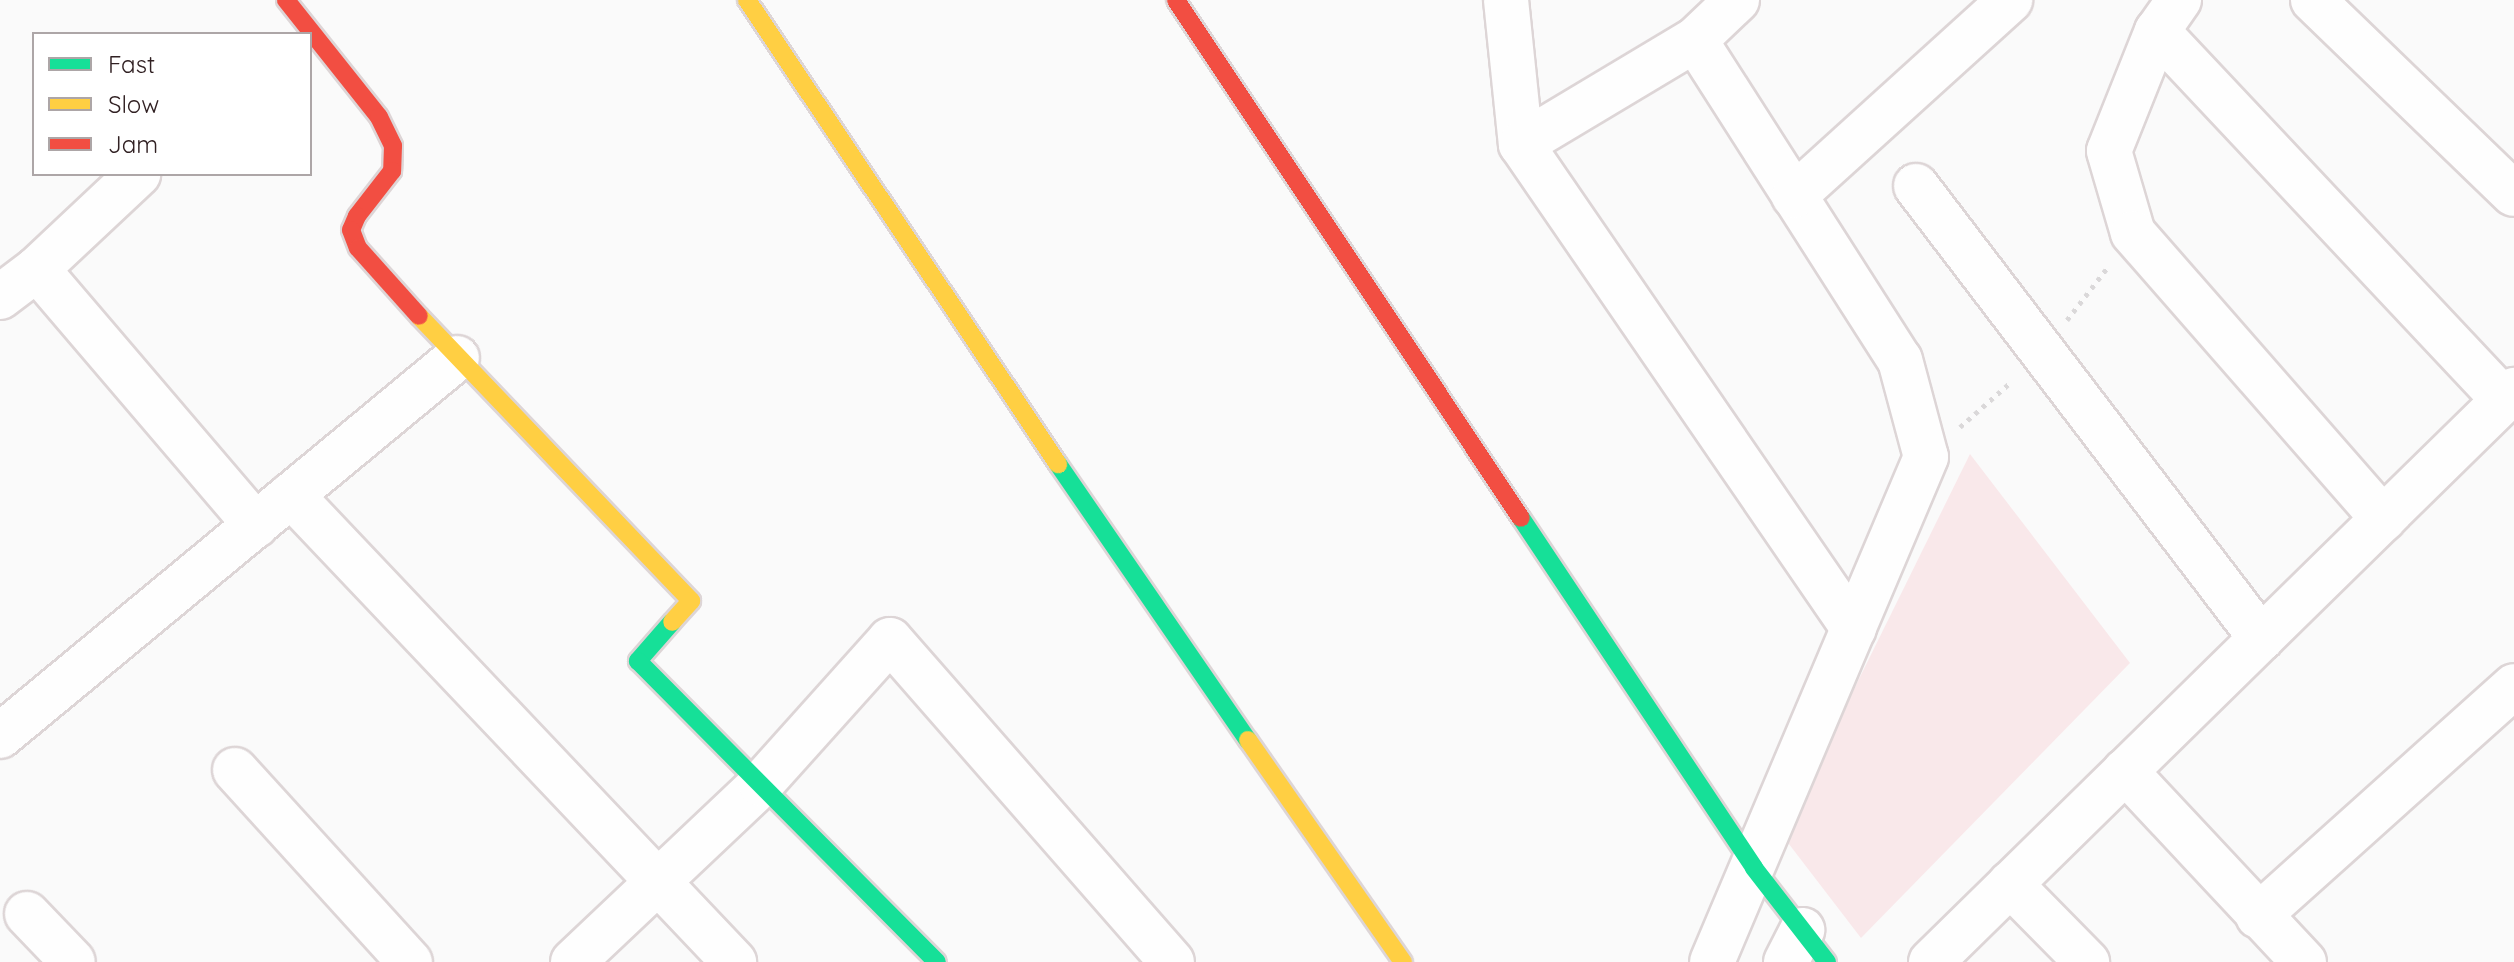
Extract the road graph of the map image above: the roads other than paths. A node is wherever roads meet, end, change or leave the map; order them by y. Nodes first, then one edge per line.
1 (747, 0) edge
2 (1176, 0) edge
3 (1506, 0) edge
4 (1737, 0) edge
5 (2010, 0) edge
6 (2313, 0) edge
7 (299, 13) edge
8 (2168, 16) edge
9 (1695, 40) junction
10 (1521, 144) junction
11 (136, 176) edge
12 (1916, 186) dead end
13 (2514, 194) edge
14 (1794, 196) junction
15 (37, 269) junction
16 (0, 297) edge
17 (457, 358) junction
18 (2509, 395) edge
19 (291, 495) junction
20 (2383, 519) junction
21 (256, 525) junction
22 (1854, 629) junction
23 (2261, 638) junction
24 (2514, 686) edge
25 (0, 736) edge
26 (235, 770) dead end
27 (2125, 771) junction
28 (761, 784) junction
29 (1754, 868) junction
30 (657, 883) junction
31 (2010, 884) junction
32 (27, 914) dead end
33 (2258, 916) junction
34 (1805, 951) edge
35 (73, 962) edge
36 (410, 962) edge
37 (573, 962) edge
38 (734, 962) edge
39 (937, 962) edge
40 (1172, 962) edge
41 (1403, 962) edge
42 (1712, 962) edge
43 (1931, 962) edge
44 (2087, 962) edge
45 (2304, 962) edge

1 - 41 street
2 - 29 street
3 - 10 street
4 - 9 street
5 - 14 street
6 - 13 street
7 - 17 street
8 - 18 street
8 - 20 street
9 - 10 street
9 - 14 street
10 - 22 street
11 - 15 street
12 - 23 street
14 - 22 street
15 - 16 street
15 - 21 street
17 - 19 street
17 - 28 street
18 - 20 street
19 - 21 street
19 - 30 street
20 - 23 street
21 - 25 street
22 - 29 street
23 - 27 street
24 - 33 street
26 - 36 street
27 - 31 street
27 - 33 street
28 - 30 street
28 - 39 street
28 - 40 street
29 - 34 street
29 - 42 street
30 - 37 street
30 - 38 street
31 - 43 street
31 - 44 street
32 - 35 street
33 - 45 street

